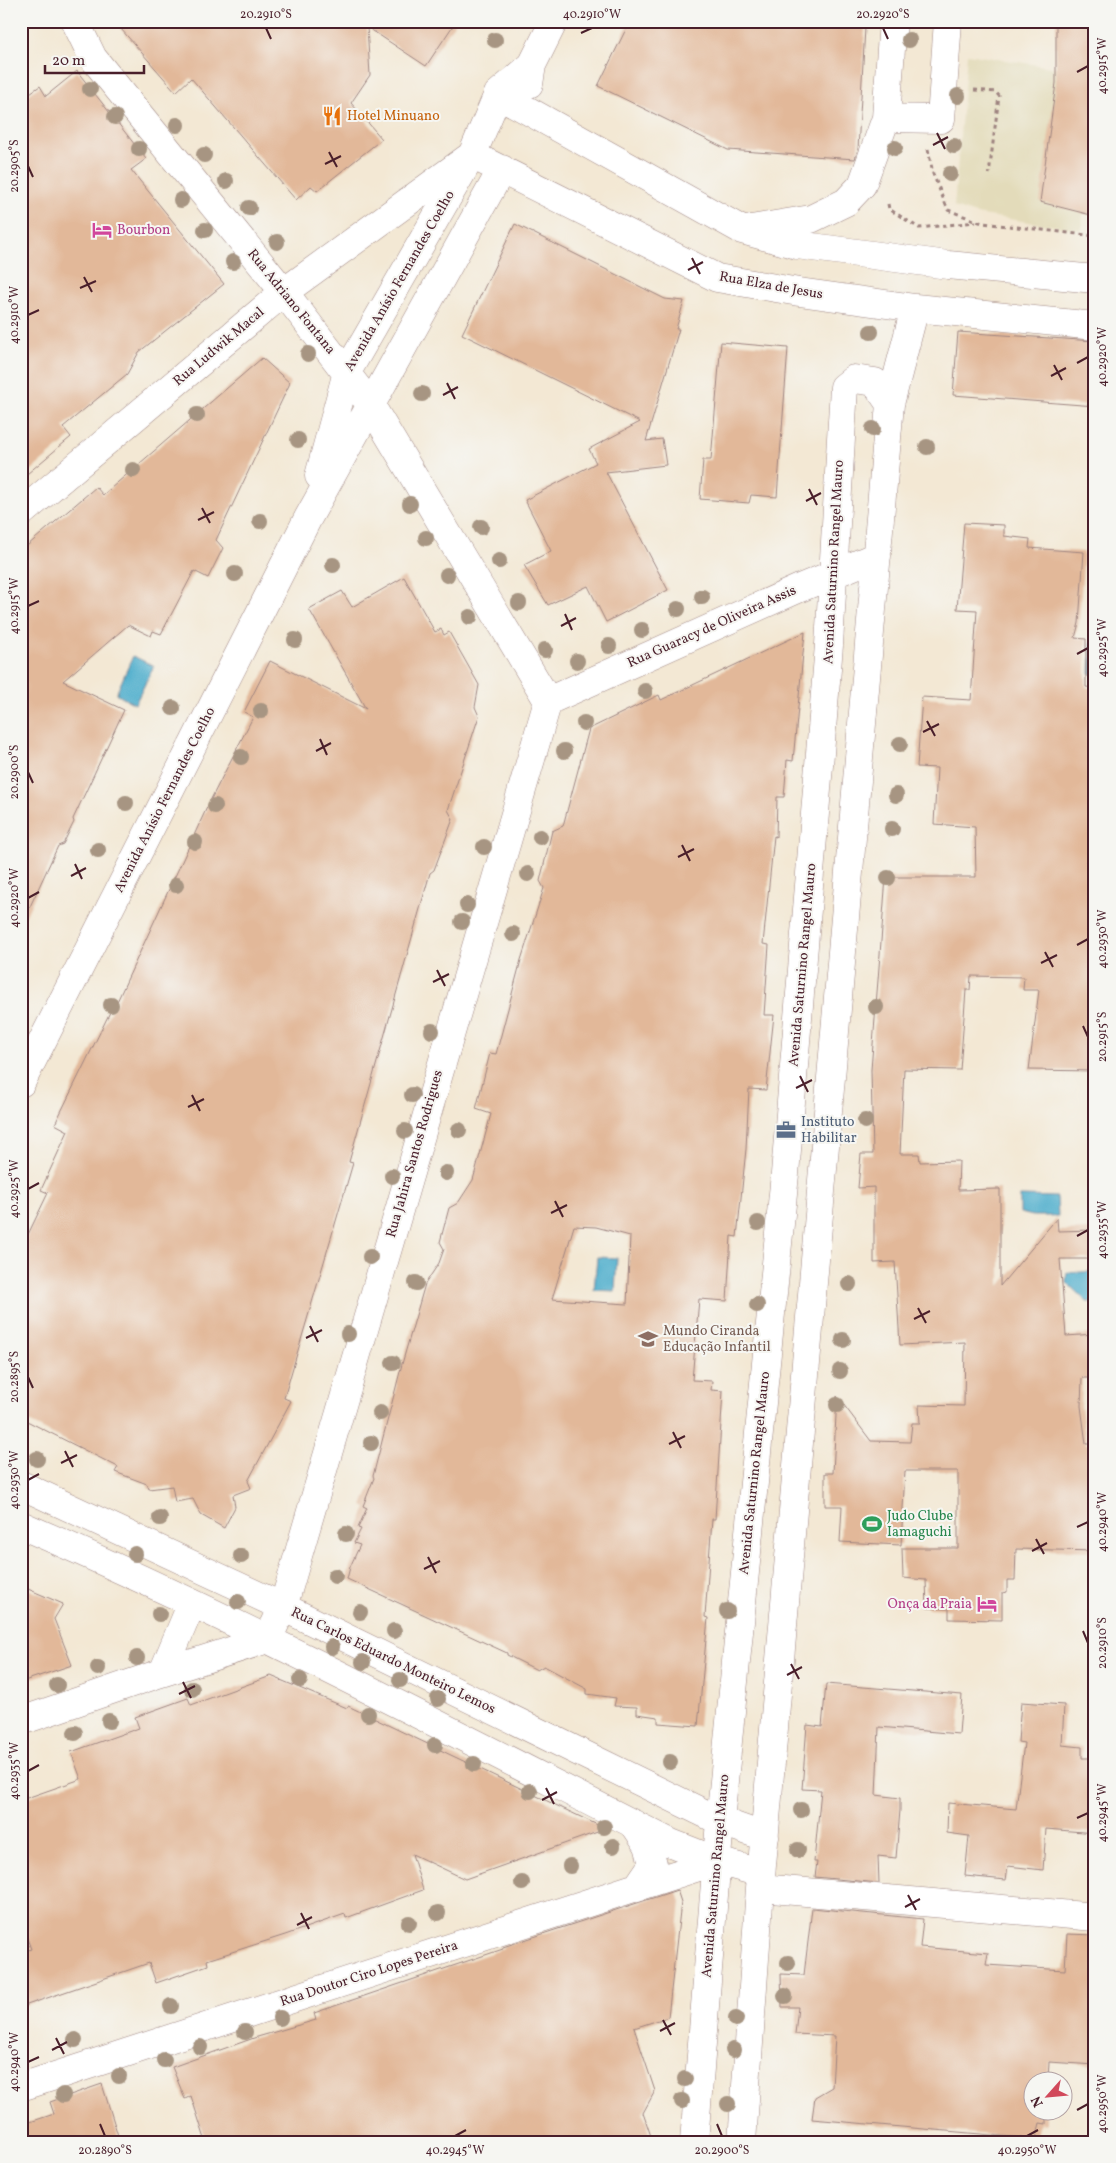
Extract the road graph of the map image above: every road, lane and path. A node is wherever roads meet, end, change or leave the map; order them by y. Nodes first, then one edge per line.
1 (75, 21) edge
2 (554, 21) edge
3 (893, 21) edge
4 (948, 21) edge
5 (532, 65) junction
6 (953, 90) junction
7 (498, 94) junction
8 (526, 110) junction
9 (886, 118) junction
10 (472, 155) junction
11 (502, 169) junction
12 (989, 174) dead end
13 (887, 200) dead end
14 (742, 230) junction
15 (1095, 236) edge
16 (1095, 279) edge
17 (284, 292) junction
18 (915, 308) junction
19 (1095, 326) edge
20 (346, 372) junction
21 (370, 404) junction
22 (890, 404) junction
23 (21, 513) edge
24 (308, 518) junction
25 (877, 556) junction
26 (834, 574) junction
27 (548, 700) junction
28 (21, 1083) edge
29 (785, 1174) junction
30 (822, 1177) junction
31 (21, 1485) edge
32 (21, 1525) edge
33 (192, 1603) junction
34 (283, 1607) junction
35 (268, 1639) junction
36 (163, 1672) junction
37 (21, 1721) edge
38 (720, 1821) junction
39 (634, 1824) junction
40 (765, 1837) junction
41 (717, 1861) junction
42 (761, 1880) junction
43 (638, 1886) junction
44 (1095, 1917) edge
45 (21, 2087) edge
46 (694, 2142) edge
47 (742, 2142) edge

1 - 17 street, Rua Adriano Fontana
2 - 5 street, Avenida Anísio Fernandes Coelho
3 - 9 street
4 - 6 street
5 - 7 street, Avenida Anísio Fernandes Coelho
5 - 8 street, Avenida Anísio Fernandes Coelho
6 - 9 street
6 - 12 path
7 - 8 street
7 - 10 street, Avenida Anísio Fernandes Coelho
8 - 14 street
9 - 14 street
10 - 11 street, Rua Elza de Jesus
10 - 17 street, Rua Ludwik Macal
10 - 20 street, Avenida Anísio Fernandes Coelho
11 - 18 street, Rua Elza de Jesus
11 - 21 street, Avenida Anísio Fernandes Coelho
13 - 15 path
14 - 16 street
17 - 20 street, Rua Adriano Fontana
17 - 23 street, Rua Ludwik Macal
18 - 19 street, Rua Elza de Jesus
18 - 22 street
20 - 21 street, Rua Adriano Fontana
20 - 24 street, Avenida Anísio Fernandes Coelho
21 - 24 street, Avenida Anísio Fernandes Coelho
21 - 27 street, Rua Adriano Fontana
22 - 25 street
22 - 26 street, Avenida Saturnino Rangel Mauro
24 - 28 street, Avenida Anísio Fernandes Coelho
25 - 26 street, Rua Guaracy de Oliveira Assis
25 - 30 street
26 - 27 street, Rua Guaracy de Oliveira Assis
26 - 29 street, Avenida Saturnino Rangel Mauro
27 - 34 street, Rua Jahira Santos Rodrigues
29 - 30 street
29 - 38 street, Avenida Saturnino Rangel Mauro
30 - 40 street
31 - 34 street, Rua Carlos Eduardo Monteiro Lemos
32 - 33 street
33 - 35 street
33 - 36 street
34 - 35 street, Rua Jahira Santos Rodrigues
34 - 38 street, Rua Carlos Eduardo Monteiro Lemos
35 - 36 street
35 - 39 street
36 - 37 street
38 - 40 street, Rua Carlos Eduardo Monteiro Lemos
38 - 41 street, Avenida Saturnino Rangel Mauro
39 - 41 street
39 - 43 street
40 - 42 street
41 - 42 street
41 - 43 street, Rua Doutor Ciro Lopes Pereira
41 - 46 street, Avenida Saturnino Rangel Mauro
42 - 44 street
42 - 47 street
43 - 45 street, Rua Doutor Ciro Lopes Pereira

